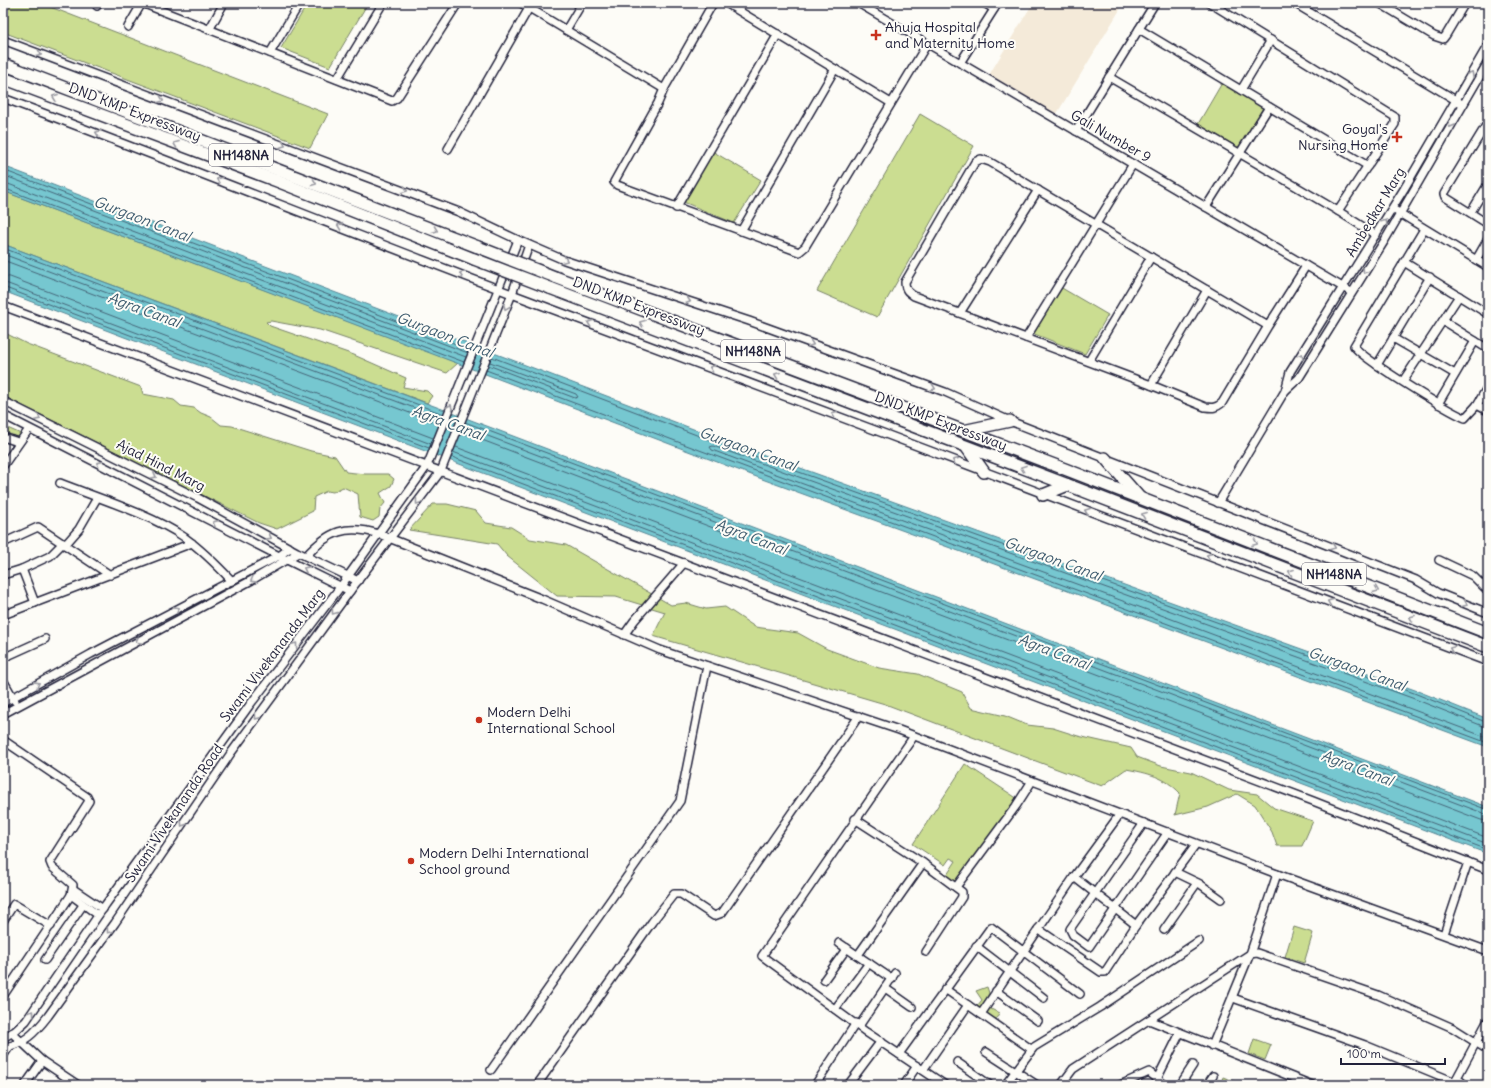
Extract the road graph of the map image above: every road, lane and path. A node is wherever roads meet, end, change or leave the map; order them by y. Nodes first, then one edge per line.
1 (142, 3) edge
2 (224, 3) edge
3 (300, 3) edge
4 (383, 3) edge
5 (458, 3) edge
6 (521, 3) edge
7 (582, 3) edge
8 (713, 3) edge
9 (726, 3) edge
10 (858, 3) edge
11 (984, 3) edge
12 (1155, 3) edge
13 (1210, 3) edge
14 (1294, 3) edge
15 (1379, 3) edge
16 (1465, 3) edge
17 (996, 6) edge
18 (529, 8) junction
19 (128, 27) dead end
20 (1139, 29) junction
21 (209, 30) junction
22 (566, 30) junction
23 (778, 34) junction
24 (3, 40) edge
25 (1271, 40) junction
26 (927, 44) junction
27 (1488, 45) edge
28 (270, 53) junction
29 (1488, 62) edge
30 (960, 63) junction
31 (3, 64) edge
32 (835, 69) junction
33 (1109, 77) junction
34 (3, 78) edge
35 (337, 79) junction
36 (664, 89) junction
37 (1241, 90) junction
38 (3, 98) edge
39 (1456, 100) junction
40 (891, 103) junction
41 (1462, 104) junction
42 (1269, 107) junction
43 (1488, 122) edge
44 (1076, 131) junction
45 (448, 149) dead end
46 (1240, 154) junction
47 (1133, 164) junction
48 (1368, 166) junction
49 (1488, 184) edge
50 (1038, 190) junction
51 (676, 208) junction
52 (1206, 208) junction
53 (1393, 208) junction
54 (1338, 211) junction
55 (1471, 212) junction
56 (1400, 214) junction
57 (1096, 224) junction
58 (1488, 224) edge
59 (1424, 229) junction
60 (741, 231) junction
61 (1376, 235) junction
62 (1488, 239) edge
63 (518, 240) junction
64 (529, 244) junction
65 (1151, 257) junction
66 (1476, 260) junction
67 (1404, 262) junction
68 (1306, 266) junction
69 (1488, 267) edge
70 (1430, 277) junction
71 (498, 288) junction
72 (1207, 290) junction
73 (1348, 290) junction
74 (512, 294) junction
75 (1459, 296) junction
76 (3, 306) edge
77 (960, 313) junction
78 (1488, 314) edge
79 (1443, 321) junction
80 (1268, 326) junction
81 (1026, 338) junction
82 (1393, 338) junction
83 (1475, 341) junction
84 (1488, 349) edge
85 (1421, 354) junction
86 (1089, 361) junction
87 (1377, 365) junction
88 (1456, 374) junction
89 (1403, 381) junction
90 (1152, 385) junction
91 (1488, 386) edge
92 (3, 401) edge
93 (1438, 404) junction
94 (1477, 404) junction
95 (1488, 411) edge
96 (3, 415) edge
97 (1010, 421) junction
98 (29, 428) junction
99 (962, 431) junction
100 (3, 437) edge
101 (18, 442) junction
102 (967, 448) junction
103 (1104, 458) junction
104 (3, 466) edge
105 (427, 466) junction
106 (441, 471) junction
107 (984, 472) junction
108 (60, 483) dead end
109 (1068, 485) junction
110 (1043, 494) junction
111 (97, 498) junction
112 (1142, 499) junction
113 (1218, 503) junction
114 (379, 534) junction
115 (390, 538) junction
116 (3, 543) edge
117 (192, 543) junction
118 (64, 544) junction
119 (290, 548) junction
120 (298, 553) junction
121 (279, 556) junction
122 (306, 556) junction
123 (287, 560) junction
124 (1439, 560) dead end
125 (684, 564) junction
126 (22, 568) junction
127 (3, 575) edge
128 (110, 575) junction
129 (348, 576) junction
130 (232, 580) junction
131 (358, 581) junction
132 (341, 586) junction
133 (350, 591) junction
134 (1488, 591) edge
135 (36, 603) junction
136 (1488, 613) edge
137 (3, 615) edge
138 (1488, 633) edge
139 (624, 635) junction
140 (45, 639) dead end
141 (1488, 647) edge
142 (3, 658) edge
143 (1488, 662) edge
144 (707, 666) junction
145 (3, 680) edge
146 (13, 697) junction
147 (3, 702) edge
148 (18, 706) junction
149 (3, 714) edge
150 (860, 716) junction
151 (914, 736) junction
152 (3, 740) edge
153 (1032, 781) junction
154 (1120, 814) junction
155 (855, 819) junction
156 (1144, 823) junction
157 (1168, 832) junction
158 (1196, 844) junction
159 (1468, 862) junction
160 (923, 863) junction
161 (1488, 870) edge
162 (1175, 872) junction
163 (1277, 874) junction
164 (1074, 877) junction
165 (1198, 883) junction
166 (956, 887) junction
167 (72, 892) junction
168 (1095, 894) junction
169 (1221, 899) dead end
170 (82, 906) junction
171 (1115, 908) junction
172 (101, 912) junction
173 (3, 921) edge
174 (1136, 925) junction
175 (51, 926) junction
176 (1038, 929) junction
177 (1164, 930) dead end
178 (1444, 934) junction
179 (1199, 941) dead end
180 (839, 943) dead end
181 (976, 946) junction
182 (847, 948) junction
183 (1488, 950) edge
184 (1023, 951) junction
185 (926, 952) dead end
186 (1250, 954) junction
187 (858, 955) junction
188 (45, 960) dead end
189 (869, 963) junction
190 (1008, 972) junction
191 (824, 980) dead end
192 (885, 988) junction
193 (945, 989) junction
194 (996, 991) junction
195 (1080, 994) dead end
196 (3, 996) edge
197 (1044, 998) dead end
198 (1233, 998) junction
199 (968, 1005) junction
200 (912, 1007) dead end
201 (835, 1009) junction
202 (981, 1014) junction
203 (1149, 1020) junction
204 (1488, 1020) edge
205 (1038, 1021) dead end
206 (857, 1025) junction
207 (1180, 1032) junction
208 (12, 1033) junction
209 (3, 1038) edge
210 (1476, 1041) junction
211 (881, 1042) junction
212 (22, 1043) junction
213 (1212, 1046) junction
214 (6, 1047) edge
215 (1031, 1049) junction
216 (1488, 1050) edge
217 (986, 1052) dead end
218 (899, 1054) junction
219 (3, 1056) edge
220 (42, 1060) junction
221 (957, 1062) dead end
222 (1193, 1065) dead end
223 (920, 1068) junction
224 (491, 1070) dead end
225 (1016, 1070) junction
226 (1213, 1076) dead end
227 (1157, 1078) junction
228 (67, 1082) edge
229 (1455, 1082) edge
230 (942, 1084) edge
231 (25, 1085) edge
232 (78, 1085) edge
233 (537, 1085) edge
234 (815, 1085) edge
235 (848, 1085) edge
236 (904, 1085) edge
237 (990, 1085) edge
238 (1005, 1085) edge
239 (1037, 1085) edge
240 (1061, 1085) edge
241 (1120, 1085) edge
242 (1165, 1085) edge
243 (1180, 1085) edge
244 (1207, 1085) edge
245 (1312, 1085) edge
246 (1465, 1085) edge

1 - 19 street
1 - 21 street
2 - 21 street
3 - 28 street
4 - 35 street
5 - 35 street
6 - 18 street
7 - 22 street
8 - 36 street
9 - 23 street
10 - 26 street, Gali Number 9
11 - 17 street
12 - 20 street
13 - 25 street
14 - 39 street
15 - 16 street
17 - 30 street
18 - 22 street
18 - 45 street
20 - 33 street
20 - 37 street
21 - 28 street
22 - 36 street
23 - 32 street
23 - 51 street
24 -> 63 street
25 - 37 street
25 - 48 street
26 - 30 street, Gali Number 9
26 - 40 street
39 -> 27 street, Ambedkar Marg
28 - 35 street
29 - 41 street, Ambedkar Marg
30 - 44 street, Gali Number 9
31 -> 99 highway, DND KMP Expressway / NH148NA, bridge
32 - 40 street
32 - 60 street
33 - 44 street
33 - 46 street
102 -> 34 highway, DND KMP Expressway / NH148NA, bridge
36 - 51 street
37 - 42 street
71 -> 38 street
39 - 41 street
39 - 53 street, Ambedkar Marg
40 - 60 street
41 -> 56 street, Ambedkar Marg
42 - 46 street
42 - 48 street
43 - 55 street
44 - 47 street, Gali Number 9
46 - 52 street
46 - 54 street
47 - 52 street, Gali Number 9
47 - 57 street
48 - 54 street
49 - 55 street
50 - 57 street
50 - 77 street
50 - 77 street
51 - 60 street
52 - 68 street, Gali Number 9
53 - 56 street
61 -> 53 street, Ambedkar Marg
54 - 61 street
55 - 58 street
56 - 59 street
56 -> 73 street, Ambedkar Marg
57 - 65 street
57 - 81 street
59 - 66 street
59 - 67 street
61 - 73 street, Ambedkar Marg
62 - 66 street
63 - 64 street
63 - 71 street, Swami Vivekananda Marg
64 - 74 street, Swami Vivekananda Road
64 -> 97 street
65 - 72 street
65 - 86 street
66 - 69 street
67 - 70 street
67 - 87 street
68 - 73 street, Gali Number 9
68 - 80 street
70 - 75 street
70 - 82 street
71 - 74 street
105 -> 71 street, Swami Vivekananda Marg
72 - 80 street
72 - 90 street
73 - 113 street, Ambedkar Marg
74 -> 106 street, Swami Vivekananda Road
107 -> 74 street
75 - 78 street
75 - 79 street
76 - 105 street
77 - 81 street
79 - 83 street
79 - 85 street
80 - 90 street
81 - 86 street
82 - 85 street
82 - 87 street
83 - 84 street
83 - 88 street
85 - 88 street
85 - 89 street
86 - 90 street
87 - 89 street
88 - 93 street
89 - 93 street
91 - 94 street
92 -> 119 street, Ajad Hind Marg
93 - 94 street
94 - 95 street
96 - 98 street
97 - 99 highway
97 - 103 street
98 - 101 street
121 -> 98 street
99 - 112 highway, DND KMP Expressway / NH148NA
100 - 101 street
101 - 104 street
102 - 107 highway
109 -> 102 highway, DND KMP Expressway / NH148NA
103 - 112 highway
103 - 113 street
105 - 106 street
105 - 114 street, Swami Vivekananda Marg
106 -> 115 street, Swami Vivekananda Road
106 - 125 street
107 - 110 street
108 - 111 street
109 - 110 highway
141 -> 109 highway, DND KMP Expressway / NH148NA
143 -> 110 street
111 - 117 street
111 - 118 street
112 -> 138 highway, DND KMP Expressway / NH148NA
113 -> 136 street
114 - 115 street
114 - 122 street
114 - 129 street, Swami Vivekananda Marg
115 - 131 street, Swami Vivekananda Road
115 - 139 street
116 - 118 street
117 - 128 street
117 - 130 street
118 - 126 street
118 - 128 street
119 - 120 street, Ajad Hind Marg
119 - 121 street
120 - 122 street, Ajad Hind Marg
120 - 123 street
121 - 123 street
121 - 130 street
122 - 129 street, Ajad Hind Marg
132 -> 123 street
123 -> 148 street
124 - 134 street
125 - 139 street
125 - 159 street
126 - 127 street
126 - 135 street
128 - 135 street
129 - 131 street, Ajad Hind Marg
129 - 132 street, Swami Vivekananda Marg
146 -> 130 street
131 - 133 street, Swami Vivekananda Road
132 - 133 street
172 -> 132 street, Swami Vivekananda Marg
133 -> 212 street, Swami Vivekananda Road
135 - 137 street
139 - 144 street
140 - 142 street
144 - 150 street
144 - 224 street
145 - 146 street
146 - 147 street
146 - 148 street
148 - 149 street
150 - 151 street
150 - 233 street
151 - 153 street
151 - 155 street
152 - 167 street
153 - 154 street
153 - 166 street
154 - 156 street
154 - 164 street
155 - 160 street
155 - 201 street
156 - 157 street
156 - 168 street
157 - 158 street
157 - 171 street
158 - 162 street
158 - 163 street
159 - 161 street
159 - 178 street
160 - 166 street
160 - 187 street
162 - 165 street
162 - 174 street
163 - 178 street
163 - 186 street
164 - 168 street
164 - 176 street
165 - 169 street
165 - 177 street
166 - 185 street
167 - 170 street
167 - 172 street
167 - 175 street
168 - 171 street
168 - 171 street
170 - 172 street
170 - 188 street
171 - 174 street
208 -> 172 street, Swami Vivekananda Marg
173 - 175 street
174 - 176 street
175 - 196 street
176 - 184 street
178 - 183 street
179 - 215 street
180 - 182 street
181 - 184 street
181 - 190 street
181 - 193 street
182 - 187 street
182 - 191 street
184 - 190 street
184 - 195 street
186 - 198 street
186 - 203 street
186 - 210 street
187 - 189 street
189 - 192 street
189 - 201 street
190 - 194 street
190 - 197 street
192 - 200 street
192 - 206 street
193 - 199 street
193 - 218 street
194 - 202 street
194 - 205 street
198 - 213 street
198 - 229 street
199 - 202 street
199 - 223 street
201 - 206 street
202 - 215 street
203 - 207 street
203 - 240 street
204 - 210 street
206 - 211 street
206 - 234 street
207 - 213 street
207 - 227 street
208 - 209 street, Swami Vivekananda Marg
208 - 212 street
210 - 216 street
210 - 229 street
211 - 218 street
211 - 235 street
212 - 214 street, Swami Vivekananda Road
212 - 220 street
213 - 245 street
214 - 219 street
215 - 225 street
217 - 225 street
218 - 223 street
220 - 228 street
220 - 231 street
221 - 237 street
222 - 243 street
223 - 230 street
223 - 236 street
225 - 238 street
225 - 239 street
226 - 244 street
227 - 241 street
227 - 242 street
228 - 232 street
229 - 246 street

